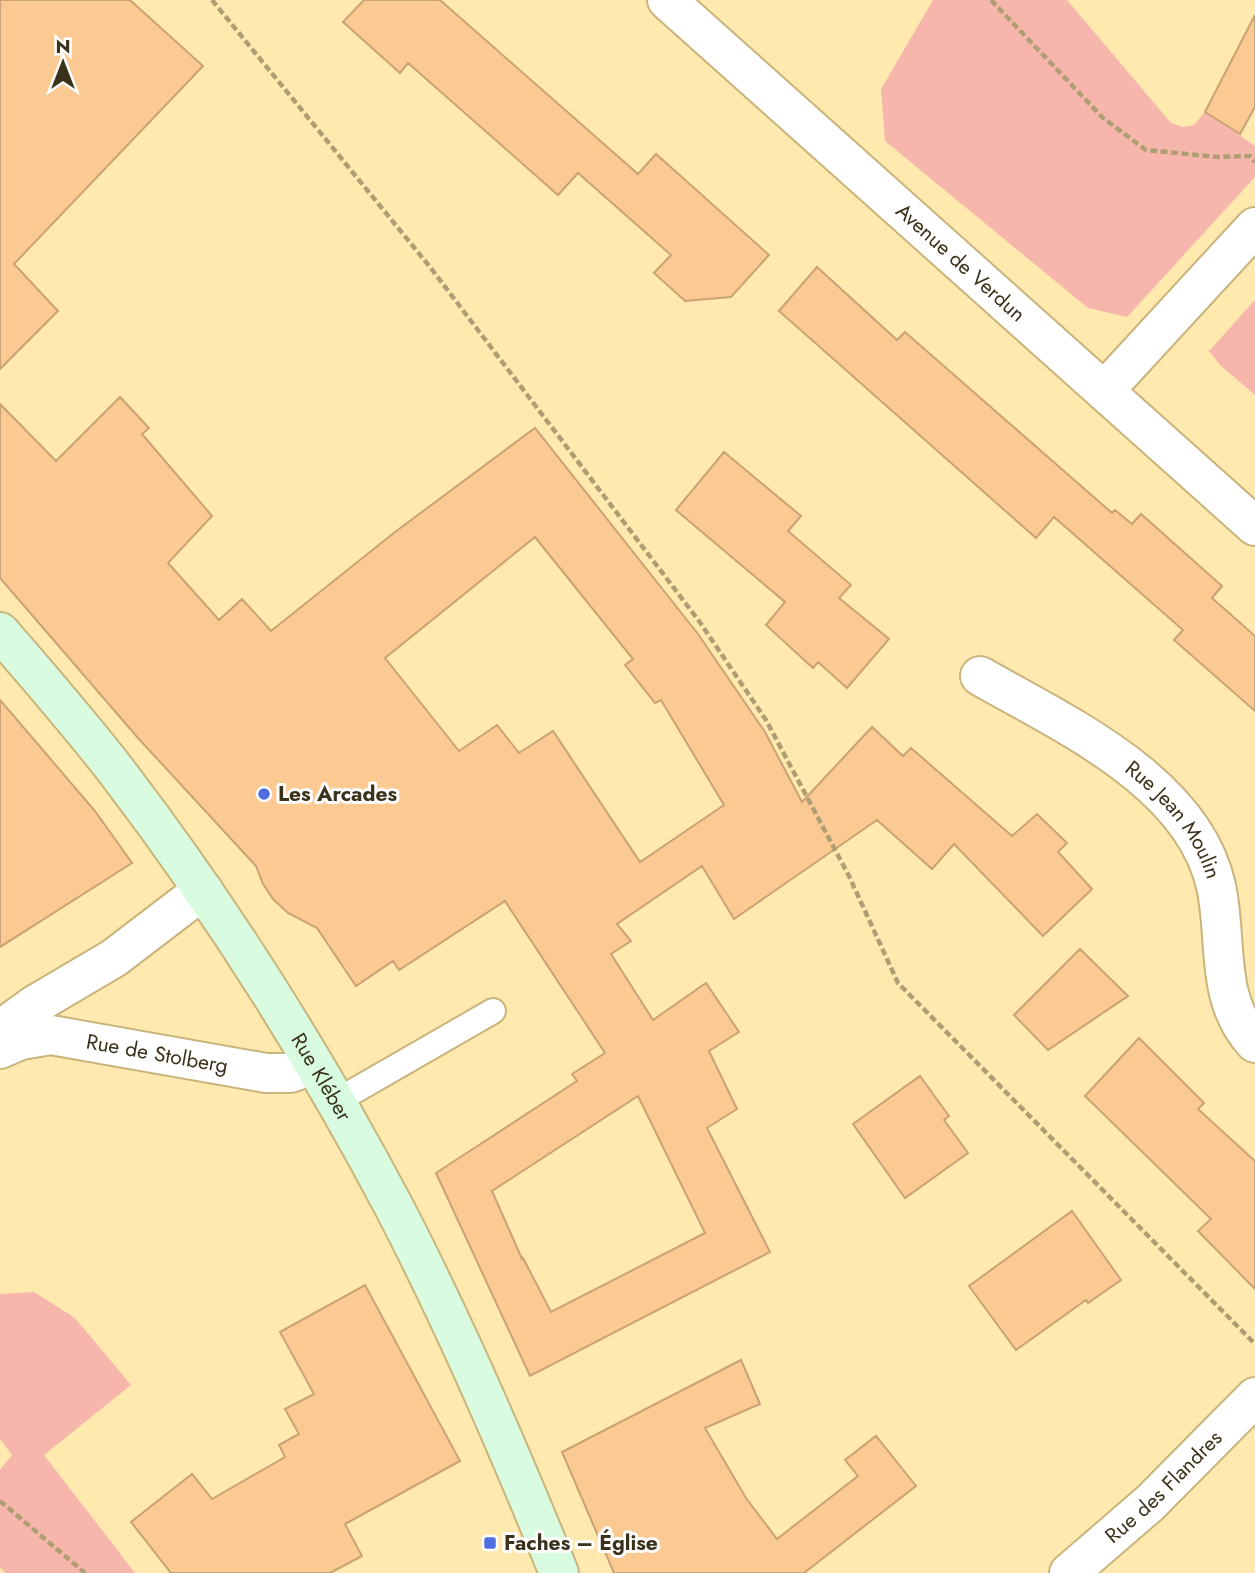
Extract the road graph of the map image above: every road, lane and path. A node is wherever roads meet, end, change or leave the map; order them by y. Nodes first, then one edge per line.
1 (212, 0) edge
2 (667, 0) edge
3 (991, 0) edge
4 (1255, 162) edge
5 (1255, 227) edge
6 (1104, 391) junction
7 (1255, 526) edge
8 (0, 632) edge
9 (980, 676) dead end
10 (203, 890) junction
11 (494, 1011) dead end
12 (0, 1030) edge
13 (1255, 1043) edge
14 (0, 1049) edge
15 (314, 1065) junction
16 (335, 1102) junction
17 (1255, 1344) edge
18 (1255, 1397) edge
19 (0, 1501) edge
20 (85, 1573) edge
21 (559, 1573) edge
22 (1069, 1573) edge

1 - 17 path
2 - 6 street, Avenue de Verdun
3 - 4 path
5 - 6 street
6 - 7 street, Avenue de Verdun
8 - 10 street, Rue Kléber
9 - 13 street, Rue Jean Moulin
10 - 12 street
10 - 15 street, Rue Kléber
11 - 16 lane
14 - 15 street, Rue de Stolberg
15 - 16 street, Rue Kléber
16 - 21 street, Rue Kléber
18 - 22 street, Rue des Flandres
19 - 20 path

